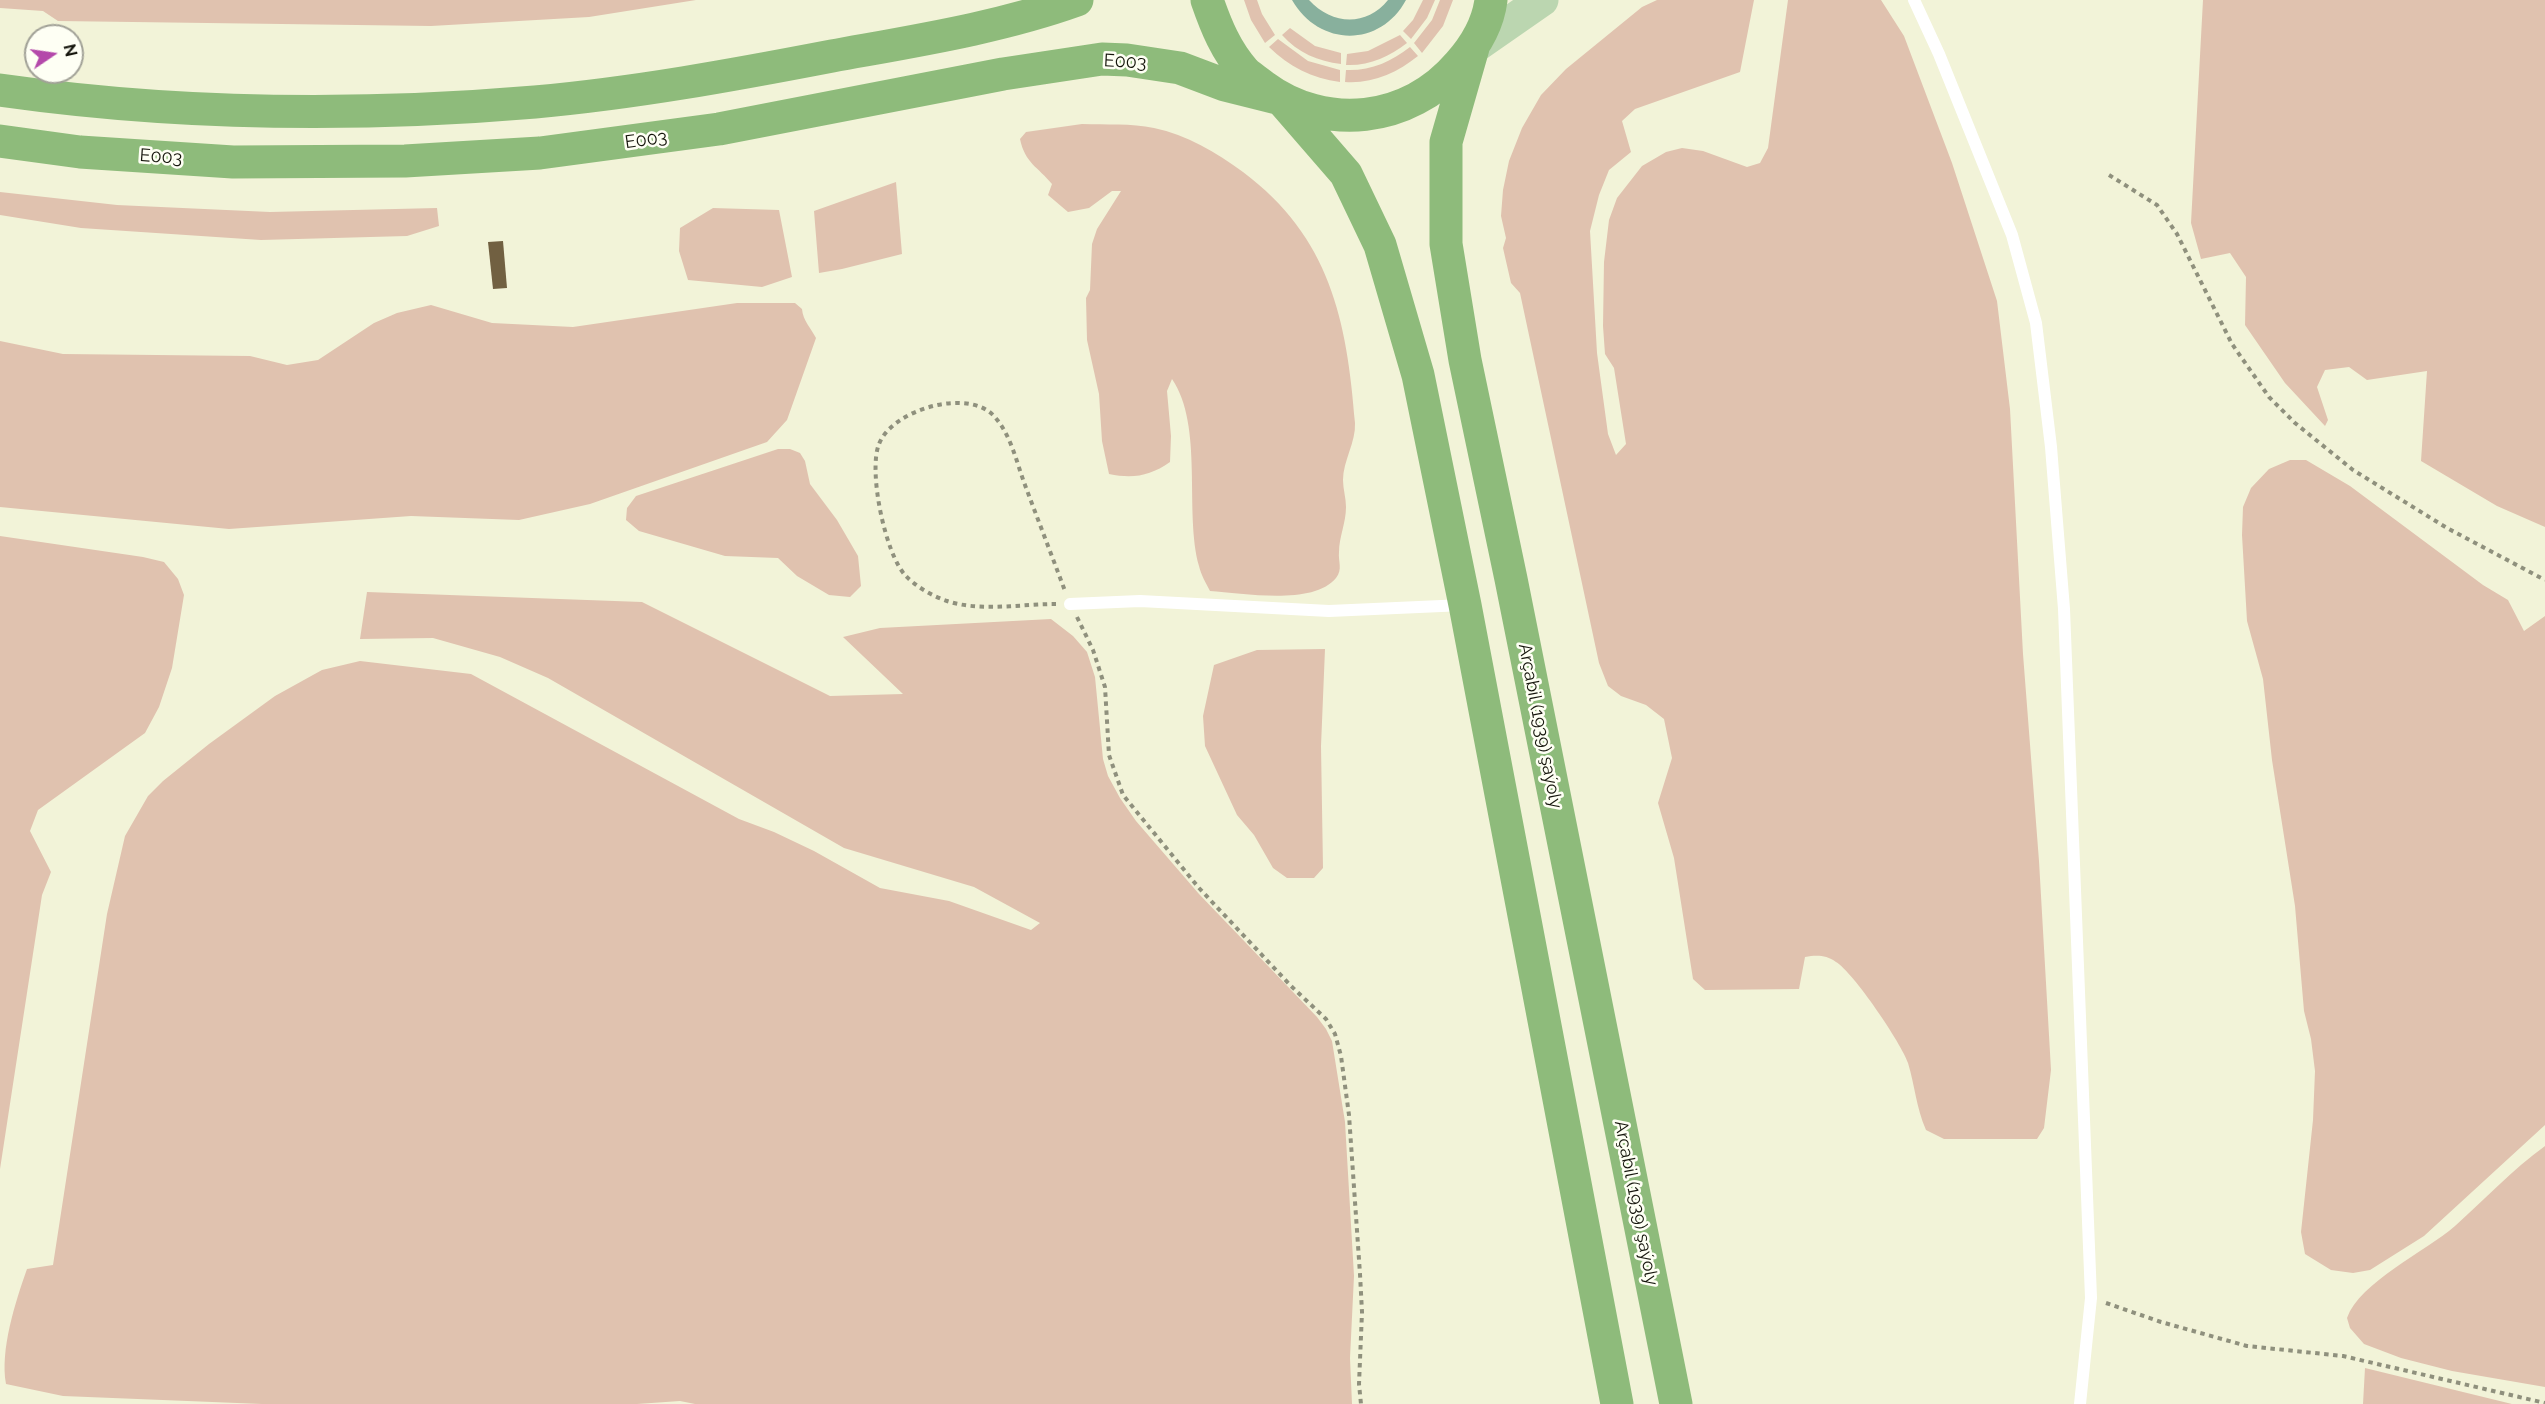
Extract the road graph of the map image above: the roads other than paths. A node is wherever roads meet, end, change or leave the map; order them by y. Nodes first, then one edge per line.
1 (1077, 0) edge
2 (1207, 0) edge
3 (1491, 0) edge
4 (1542, 0) edge
5 (1914, 0) edge
6 (1473, 48) junction
7 (0, 90) edge
8 (1281, 99) junction
9 (0, 141) edge
10 (1070, 604) road end
11 (1465, 604) junction
12 (1617, 1404) edge
13 (1676, 1404) edge
14 (2080, 1404) edge

1 - 7 highway
2 - 8 highway
3 - 6 highway
4 - 6 main road
5 - 14 lane
6 - 8 highway
6 - 13 highway, Arçabil (1939) şaýoly
8 - 9 highway, E003
8 - 11 highway
10 - 11 lane
11 - 12 highway

